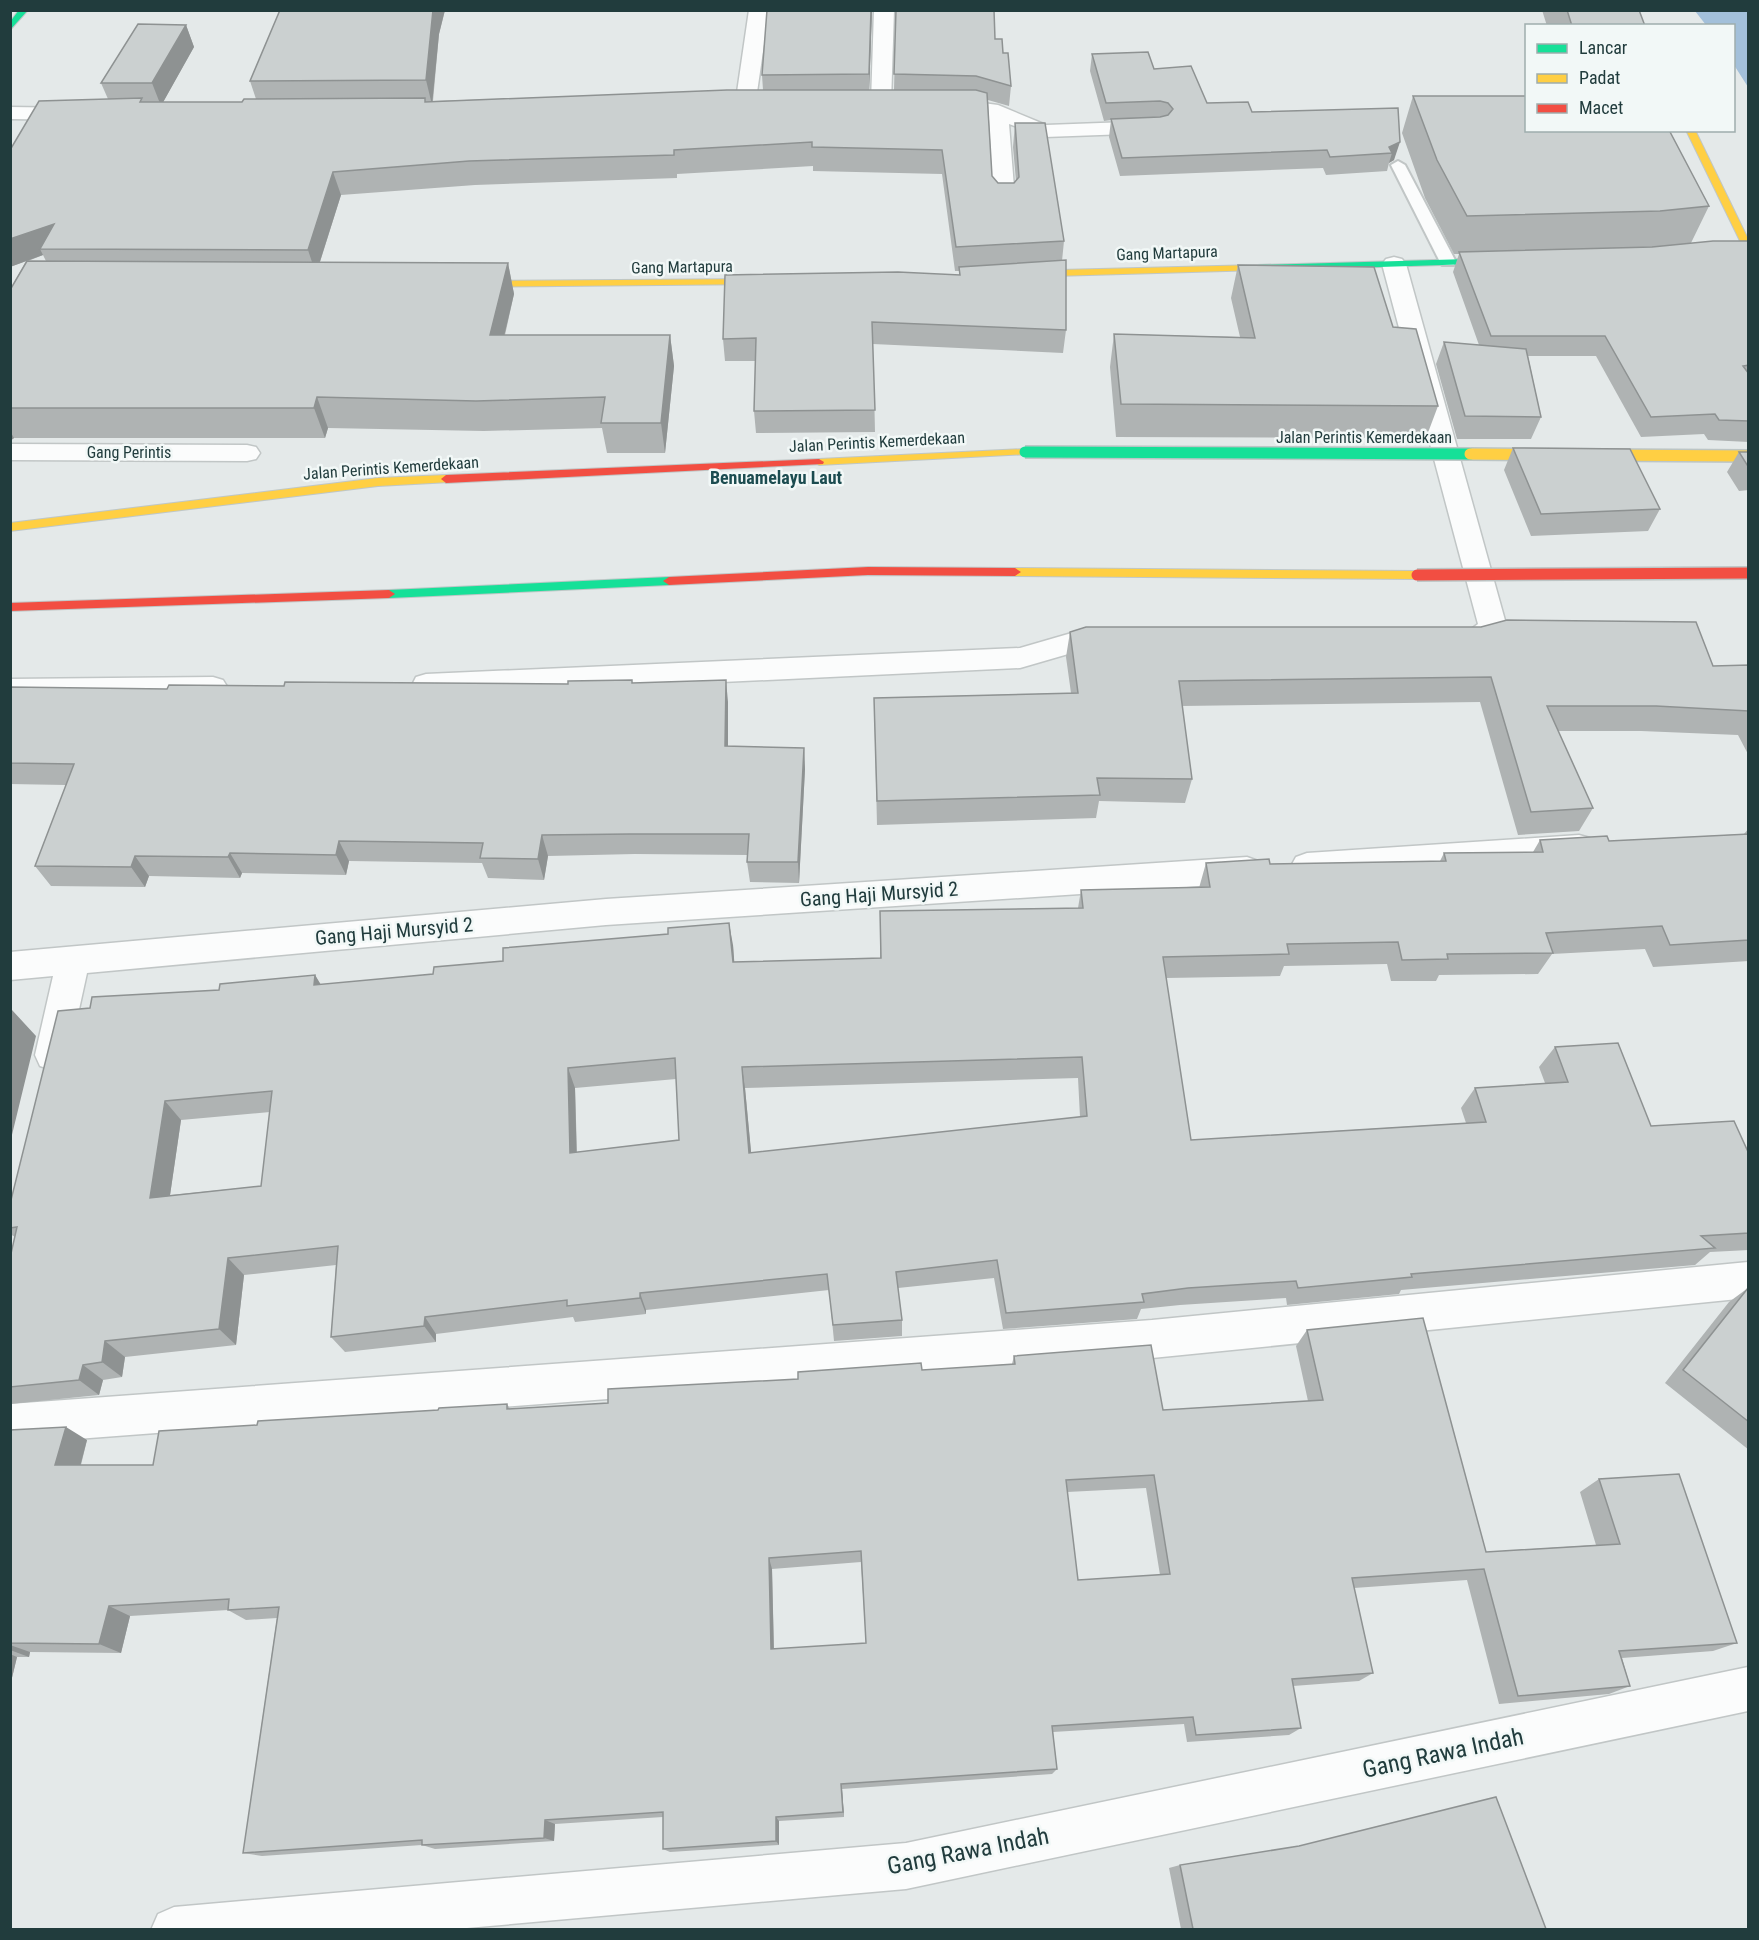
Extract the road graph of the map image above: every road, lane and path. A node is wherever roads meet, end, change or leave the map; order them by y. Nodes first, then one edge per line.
1 (24, 10) edge
2 (759, 10) edge
3 (884, 10) edge
4 (10, 28) edge
5 (858, 103) edge
6 (881, 103) junction
7 (904, 103) edge
8 (928, 104) edge
9 (768, 105) edge
10 (723, 106) edge
11 (746, 106) junction
12 (999, 111) junction
13 (10, 113) edge
14 (94, 114) edge
15 (1157, 127) edge
16 (1691, 132) edge
17 (1398, 165) edge
18 (1004, 200) edge
19 (1748, 247) edge
20 (1690, 253) edge
21 (1517, 261) edge
22 (1448, 262) junction
23 (1394, 264) junction
24 (1011, 275) edge
25 (782, 282) edge
26 (452, 284) edge
27 (10, 452) edge
28 (247, 453) dead end
29 (1749, 456) edge
30 (10, 526) edge
31 (1749, 573) edge
32 (10, 606) edge
33 (1141, 640) edge
34 (1435, 640) edge
35 (402, 685) edge
36 (236, 687) edge
37 (10, 690) edge
38 (1611, 845) edge
39 (74, 960) junction
40 (10, 966) edge
41 (45, 1086) edge
42 (1749, 1280) edge
43 (10, 1424) edge
44 (1749, 1689) edge
45 (174, 1929) edge

1 - 4 main road
2 - 11 street
3 - 6 street
5 - 6 street
6 - 7 street
8 - 12 street
9 - 11 street
10 - 11 street
12 - 15 street
12 - 18 street
13 - 14 street
16 - 19 main road
17 - 22 lane
19 - 20 main road
21 - 22 main road, Gang Martapura
22 - 23 main road, Gang Martapura
23 - 24 main road, Gang Martapura
23 - 34 street
25 - 26 main road, Gang Martapura
27 - 28 street, Gang Perintis
29 - 30 main road, Jalan Perintis Kemerdekaan, bridge
31 - 32 main road, bridge
33 - 35 street
36 - 37 street
38 - 39 street, Gang Haji Mursyid 2
39 - 40 street, Gang Haji Mursyid 2
39 - 41 street
42 - 43 street
44 - 45 street, Gang Rawa Indah

